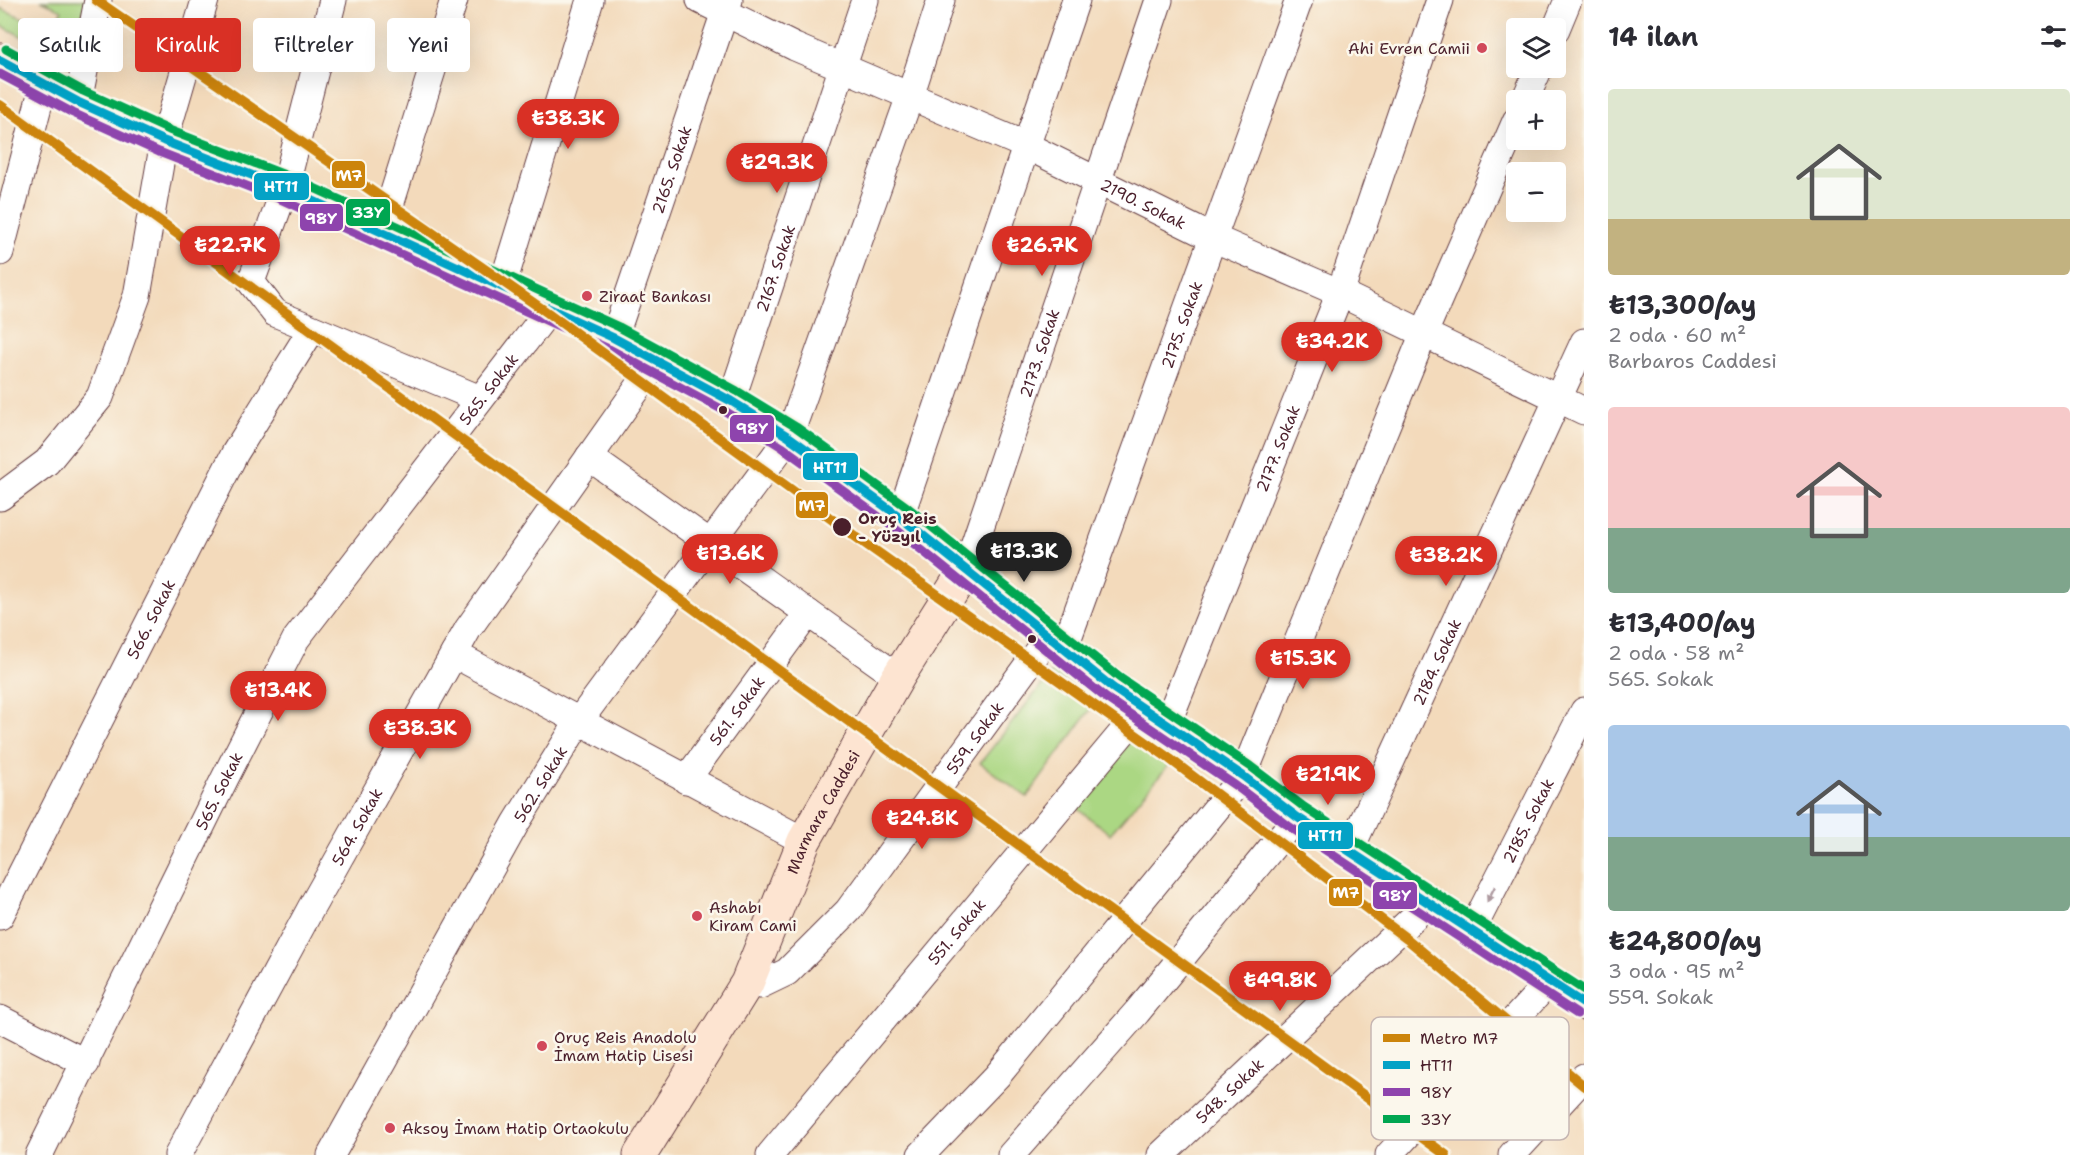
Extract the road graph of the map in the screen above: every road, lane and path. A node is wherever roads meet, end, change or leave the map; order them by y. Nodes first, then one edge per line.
1 (98, 0) edge
2 (205, 0) edge
3 (333, 0) edge
4 (454, 0) edge
5 (590, 0) edge
6 (700, 0) edge
7 (865, 0) edge
8 (941, 0) edge
9 (1076, 0) edge
10 (1159, 0) edge
11 (1299, 0) edge
12 (1440, 0) edge
13 (1568, 0) edge
14 (727, 6) edge
15 (1561, 18) edge
16 (0, 60) edge
17 (843, 68) junction
18 (44, 83) junction
19 (910, 96) junction
20 (78, 102) junction
21 (164, 141) junction
22 (1506, 144) edge
23 (1027, 146) junction
24 (1098, 183) junction
25 (285, 188) junction
26 (381, 234) junction
27 (1213, 238) junction
28 (0, 252) edge
29 (502, 287) junction
30 (1340, 293) junction
31 (550, 309) junction
32 (312, 329) junction
33 (1425, 333) junction
34 (614, 338) junction
35 (1584, 342) edge
36 (657, 361) junction
37 (1558, 398) junction
38 (480, 399) junction
39 (731, 401) junction
40 (1584, 411) edge
41 (789, 437) junction
42 (589, 457) junction
43 (0, 497) edge
44 (900, 517) junction
45 (709, 543) junction
46 (966, 569) junction
47 (808, 613) junction
48 (1057, 643) junction
49 (454, 654) junction
50 (898, 677) junction
51 (1584, 711) edge
52 (1155, 716) junction
53 (579, 721) junction
54 (1243, 776) junction
55 (686, 780) junction
56 (1297, 817) junction
57 (804, 841) junction
58 (1350, 850) junction
59 (1430, 902) junction
60 (0, 916) edge
61 (1472, 930) junction
62 (1550, 981) junction
63 (747, 983) junction
64 (1584, 1004) edge
65 (1517, 1017) edge
66 (0, 1019) edge
67 (86, 1063) junction
68 (1584, 1077) edge
69 (1569, 1093) edge
70 (1403, 1140) edge
71 (1526, 1140) edge
72 (39, 1155) edge
73 (178, 1155) edge
74 (331, 1155) edge
75 (640, 1155) edge
76 (770, 1155) edge
77 (921, 1155) edge
78 (1011, 1155) edge
79 (1161, 1155) edge
80 (1389, 1155) edge
81 (1512, 1155) edge

1 - 20 street
2 - 21 street
3 - 25 street
4 - 26 street
5 - 29 street
6 - 14 street, 2190. Sokak
7 - 17 street, 2167. Sokak
8 - 19 street, 562. Sokak
9 - 23 street
10 - 24 street, 2173. Sokak
11 - 27 street, 2175. Sokak
12 - 30 street, 2177. Sokak
13 - 15 street
14 - 17 street, 2190. Sokak
14 - 34 street, 2165. Sokak
16 - 18 main road
17 - 19 street, 2190. Sokak
17 - 39 street, 2167. Sokak
18 - 20 main road
18 - 28 street
19 - 23 street, 2190. Sokak
19 - 41 street, 562. Sokak
20 - 21 main road
21 - 25 main road
21 - 43 street
22 - 33 street
23 - 24 street, 2190. Sokak
23 - 44 street
24 - 27 street, 2190. Sokak
24 - 46 street, 2173. Sokak
25 - 26 main road
25 - 32 street
26 - 29 main road
27 - 30 street, 2190. Sokak
27 - 48 street, 2175. Sokak
29 - 31 main road
30 - 33 street, 2190. Sokak
30 - 52 street, 2177. Sokak
31 - 34 main road
31 - 38 street, 565. Sokak
32 - 38 street
32 - 60 street, 566. Sokak
33 - 37 street, 2190. Sokak
33 - 54 street
34 - 36 main road
35 - 37 street, 2184. Sokak
36 - 39 main road
36 - 42 street, 564. Sokak
37 - 40 street, 2190. Sokak
37 - 58 street, 2184. Sokak
38 - 67 street, 565. Sokak
39 - 41 main road
41 - 44 main road
41 - 45 street, 562. Sokak
42 - 45 street
42 - 49 street, 564. Sokak
44 - 46 main road
45 - 47 street
45 - 53 street, 562. Sokak
46 - 48 main road
46 - 50 main road, Marmara Caddesi
47 - 50 street
47 - 55 street, 561. Sokak
48 - 52 main road
48 - 63 street, 559. Sokak
49 - 53 street
49 - 73 street, 564. Sokak
50 - 57 main road, Marmara Caddesi
51 -> 61 street, 2185. Sokak
52 - 54 main road
52 - 76 street, 551. Sokak
53 - 55 street
53 - 74 street, 562. Sokak
54 - 56 main road
54 - 77 street
55 - 57 street
56 - 58 main road
56 - 78 street
57 - 63 main road, Marmara Caddesi
58 - 59 main road
59 - 61 main road
59 - 79 street, 548. Sokak
61 - 62 main road
62 - 64 main road
62 - 65 street
63 - 75 main road, Marmara Caddesi
66 - 67 street
67 - 72 street, 565. Sokak
68 - 69 street
70 - 80 street
71 - 81 street

